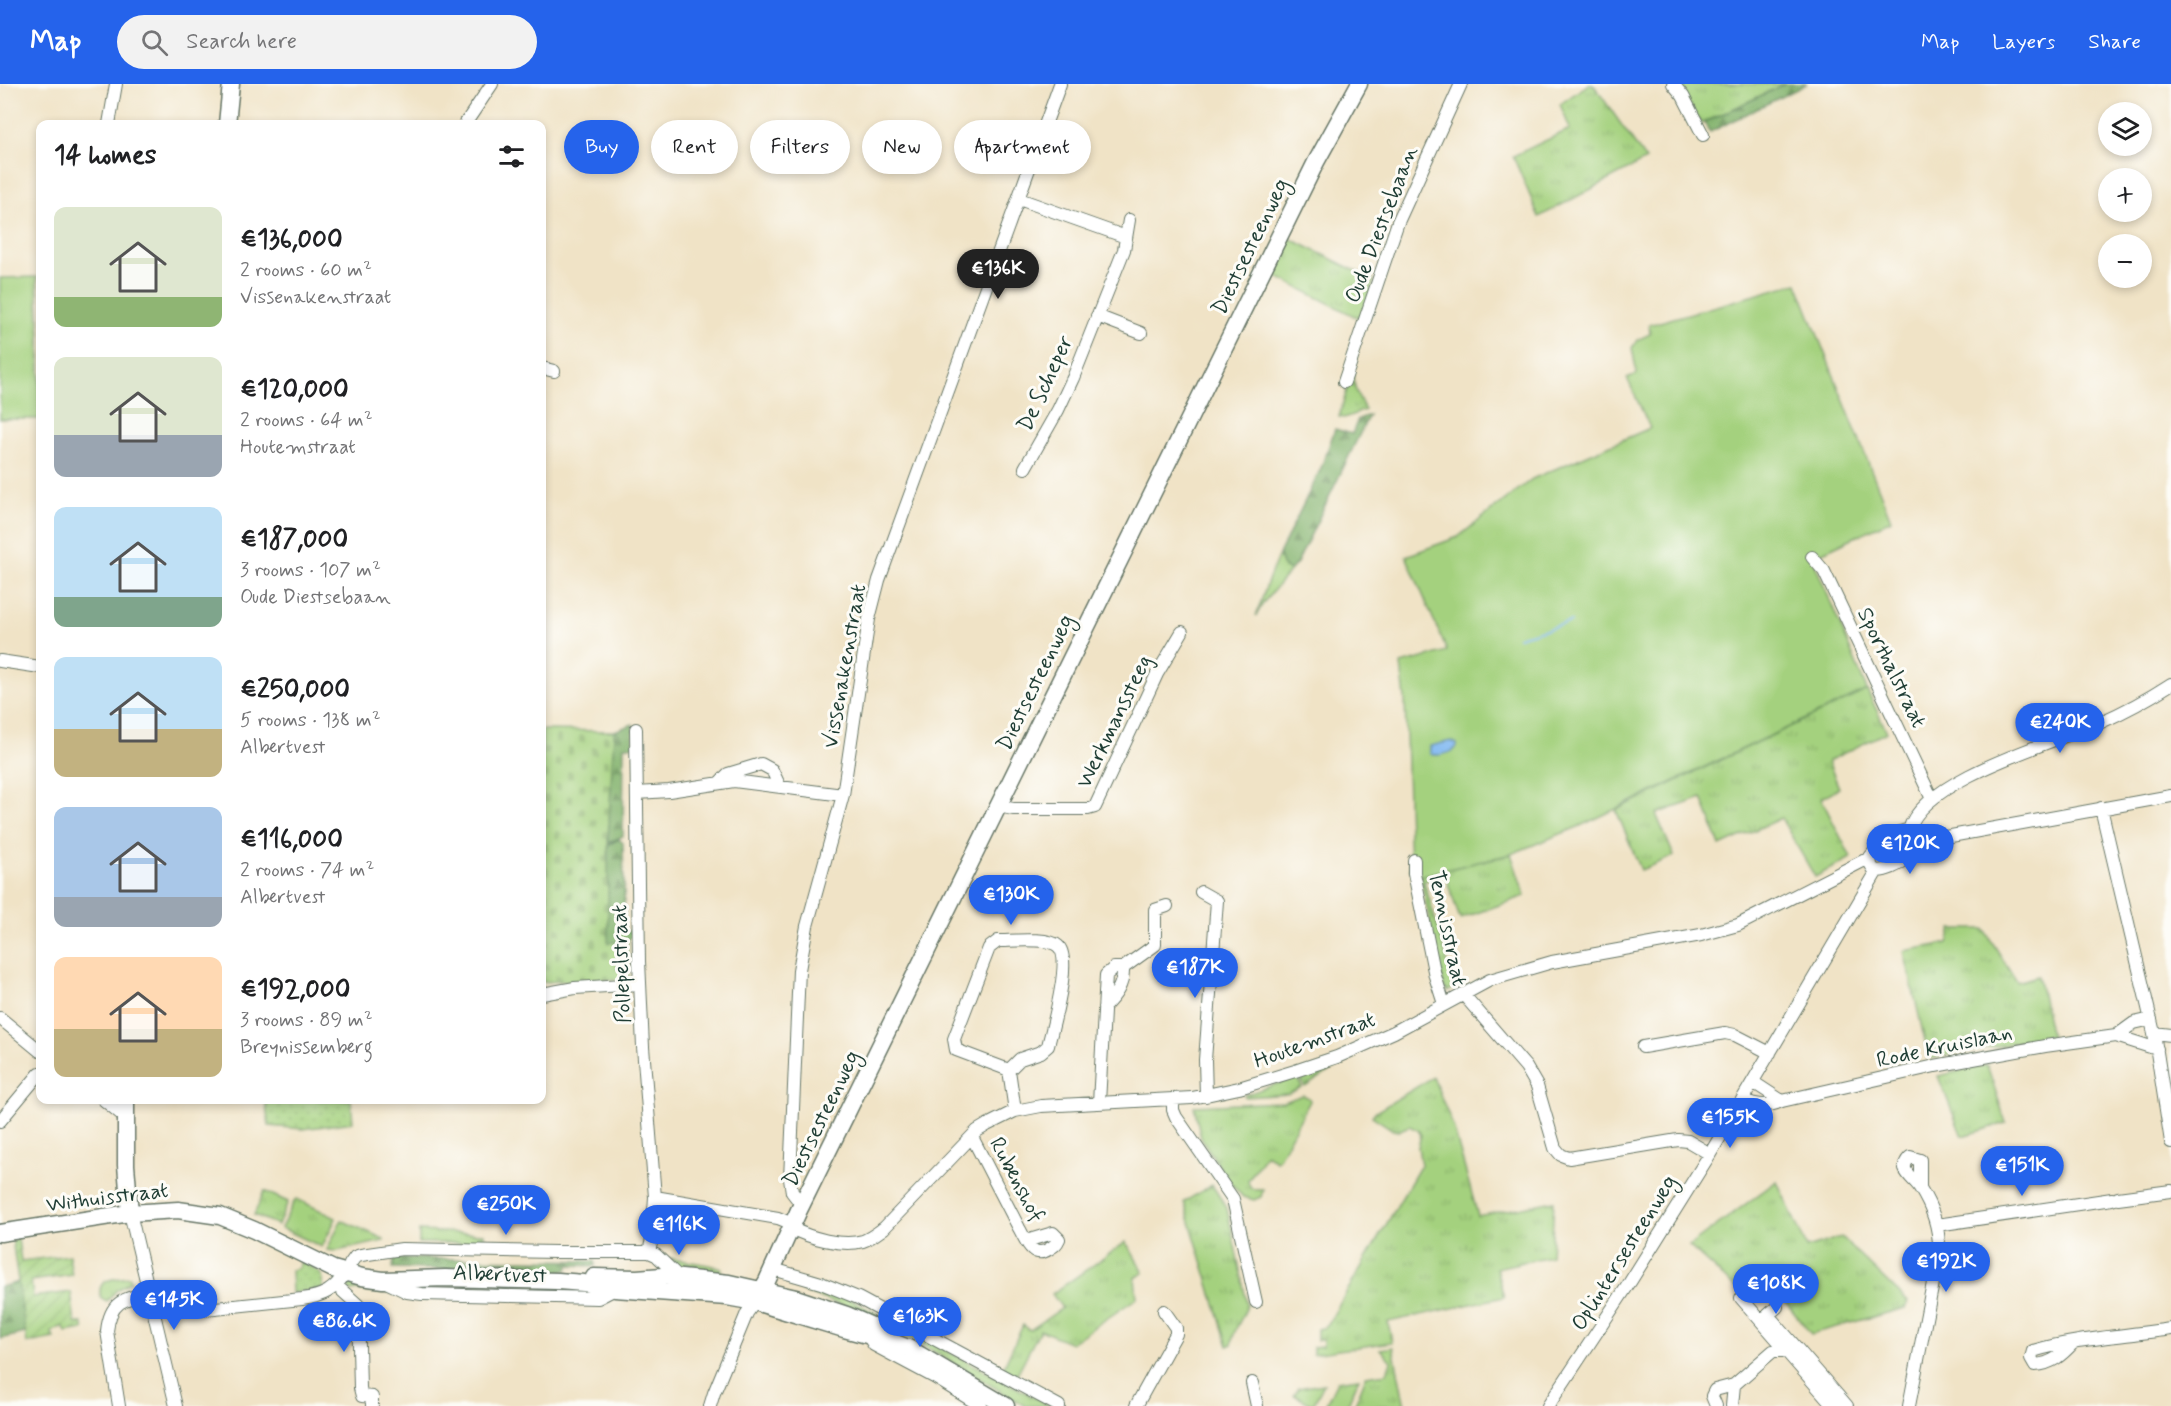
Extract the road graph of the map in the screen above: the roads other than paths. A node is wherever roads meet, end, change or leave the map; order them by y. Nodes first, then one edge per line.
1 (116, 84) edge
2 (231, 84) edge
3 (492, 84) edge
4 (1060, 84) edge
5 (1359, 84) edge
6 (1461, 84) edge
7 (1673, 84) edge
8 (111, 120) edge
9 (226, 120) edge
10 (468, 120) edge
11 (1702, 135) dead end
12 (1019, 199) junction
13 (1129, 220) dead end
14 (1126, 237) junction
15 (1097, 316) junction
16 (1141, 333) dead end
17 (1344, 382) dead end
18 (1025, 468) dead end
19 (1812, 557) dead end
20 (1182, 632) dead end
21 (0, 661) edge
22 (36, 666) edge
23 (2171, 684) edge
24 (636, 729) dead end
25 (718, 784) junction
26 (780, 787) junction
27 (637, 793) junction
28 (843, 795) junction
29 (2171, 796) edge
30 (1932, 799) junction
31 (998, 806) junction
32 (2101, 808) junction
33 (1909, 830) junction
34 (1918, 842) junction
35 (1414, 860) dead end
36 (1874, 866) junction
37 (1201, 892) dead end
38 (1167, 906) dead end
39 (640, 984) junction
40 (546, 993) edge
41 (1463, 994) junction
42 (1444, 1004) junction
43 (0, 1018) edge
44 (2151, 1019) junction
45 (2154, 1033) junction
46 (2171, 1035) edge
47 (2116, 1036) junction
48 (1643, 1047) dead end
49 (36, 1048) edge
50 (2157, 1049) junction
51 (1770, 1053) junction
52 (2166, 1065) edge
53 (1009, 1070) junction
54 (36, 1077) edge
55 (1753, 1082) junction
56 (1206, 1096) junction
57 (1173, 1099) junction
58 (1743, 1100) junction
59 (1782, 1101) junction
60 (1099, 1103) junction
61 (109, 1104) edge
62 (126, 1104) edge
63 (1016, 1111) junction
64 (125, 1118) junction
65 (0, 1121) edge
66 (972, 1137) junction
67 (2171, 1142) edge
68 (1710, 1154) junction
69 (1920, 1186) dead end
70 (2171, 1191) edge
71 (655, 1197) junction
72 (802, 1205) junction
73 (130, 1213) junction
74 (220, 1216) junction
75 (259, 1225) joint
76 (1937, 1225) junction
77 (792, 1226) junction
78 (0, 1233) edge
79 (1026, 1241) dead end
80 (286, 1246) joint
81 (653, 1253) junction
82 (773, 1269) junction
83 (344, 1274) junction
84 (680, 1278) junction
85 (759, 1296) junction
86 (150, 1297) junction
87 (1741, 1298) dead end
88 (1257, 1302) dead end
89 (1777, 1307) dead end
90 (1164, 1311) dead end
91 (2171, 1329) edge
92 (867, 1334) junction
93 (2073, 1343) dead end
94 (1786, 1351) junction
95 (1252, 1383) dead end
96 (1734, 1385) junction
97 (118, 1406) edge
98 (176, 1406) edge
99 (372, 1406) edge
100 (710, 1406) edge
101 (981, 1406) edge
102 (1006, 1406) edge
103 (1015, 1406) edge
104 (1059, 1406) edge
105 (1136, 1406) edge
106 (1257, 1406) edge
107 (1548, 1406) edge
108 (1716, 1406) edge
109 (1732, 1406) edge
110 (1834, 1406) edge
111 (1846, 1406) edge
112 (1909, 1406) edge

1 - 8 street
2 - 9 main road
3 - 10 street
4 - 12 street, Vissenakenstraat
5 - 31 main road, Diestsesteenweg
6 - 17 street, Oude Diestsebaan
7 - 11 street
12 - 14 street
12 - 28 street, Vissenakenstraat
13 - 14 street, De Scheper
14 - 15 street, De Scheper
15 - 16 street, De Scheper
15 - 18 street, De Scheper
19 - 30 street, Sporthalstraat
20 - 31 street, Werkmanssteeg
21 - 22 street
23 - 30 street, Houtemstraat
24 - 27 street, Pollepelstraat
25 - 26 street
25 - 26 street
25 - 27 street
26 - 28 street
27 - 39 street, Pollepelstraat
28 - 72 street, Vissenakenstraat
29 - 32 street
30 - 33 street, Houtemstraat
31 - 72 main road, Diestsesteenweg
32 - 34 street
32 - 44 street
33 - 34 street
33 - 36 street, Houtemstraat
34 - 36 street, Houtemstraat
35 - 42 street, Tennisstraat
36 - 41 street, Houtemstraat
36 - 51 street, Oplintersesteenweg
37 - 56 street
38 - 60 street
39 - 40 street
39 - 71 street, Pollepelstraat
41 - 42 street, Houtemstraat
41 - 68 street
42 - 56 street, Houtemstraat
43 - 49 street
44 - 45 street
44 - 47 street, Rode Kruislaan
45 - 46 street
45 - 50 street
47 - 50 street, Rode Kruislaan
47 - 59 street, Rode Kruislaan
48 - 51 street
50 - 52 street
51 - 55 street, Oplintersesteenweg
52 - 67 street
53 - 53 street
53 - 63 street
54 - 65 street
55 - 58 street, Oplintersesteenweg
55 - 59 street
56 - 57 street, Houtemstraat
57 - 60 street, Houtemstraat
57 - 88 street
58 - 59 street, Rode Kruislaan
58 - 68 street, Oplintersesteenweg
60 - 63 street, Houtemstraat
61 - 64 street
62 - 64 main road
63 - 66 street, Houtemstraat
64 - 73 main road
66 - 77 street, Houtemstraat
66 - 79 street, Rubenshof
68 - 107 street, Oplintersesteenweg
69 - 76 street
70 - 76 street
71 - 77 street
71 - 81 street, Pollepelstraat
72 - 77 main road, Diestsesteenweg
73 - 74 main road, Withuisstraat
73 - 78 main road, Withuisstraat
73 - 86 street
74 - 75 main road, Withuisstraat
74 - 80 main road, Withuisstraat
75 - 83 main road, Albertvest
76 - 112 street
77 - 82 main road, Diestsesteenweg
80 - 83 main road, Albertvest
81 - 83 street, Albertvest
81 - 84 street
82 - 85 main road, Diestsesteenweg
82 - 104 street
83 - 84 main road, Albertvest
83 - 85 main road, Albertvest
83 - 86 street, Albertvest
83 - 99 street
84 - 85 main road, Albertvest
85 - 92 main road
85 - 100 street
85 - 103 main road
86 - 97 street
86 - 98 street
87 - 94 street
89 - 111 street
90 - 105 street
91 - 93 street
92 - 101 street
92 - 102 main road
94 - 96 street
94 - 110 street
95 - 106 street
96 - 108 street
96 - 109 street

